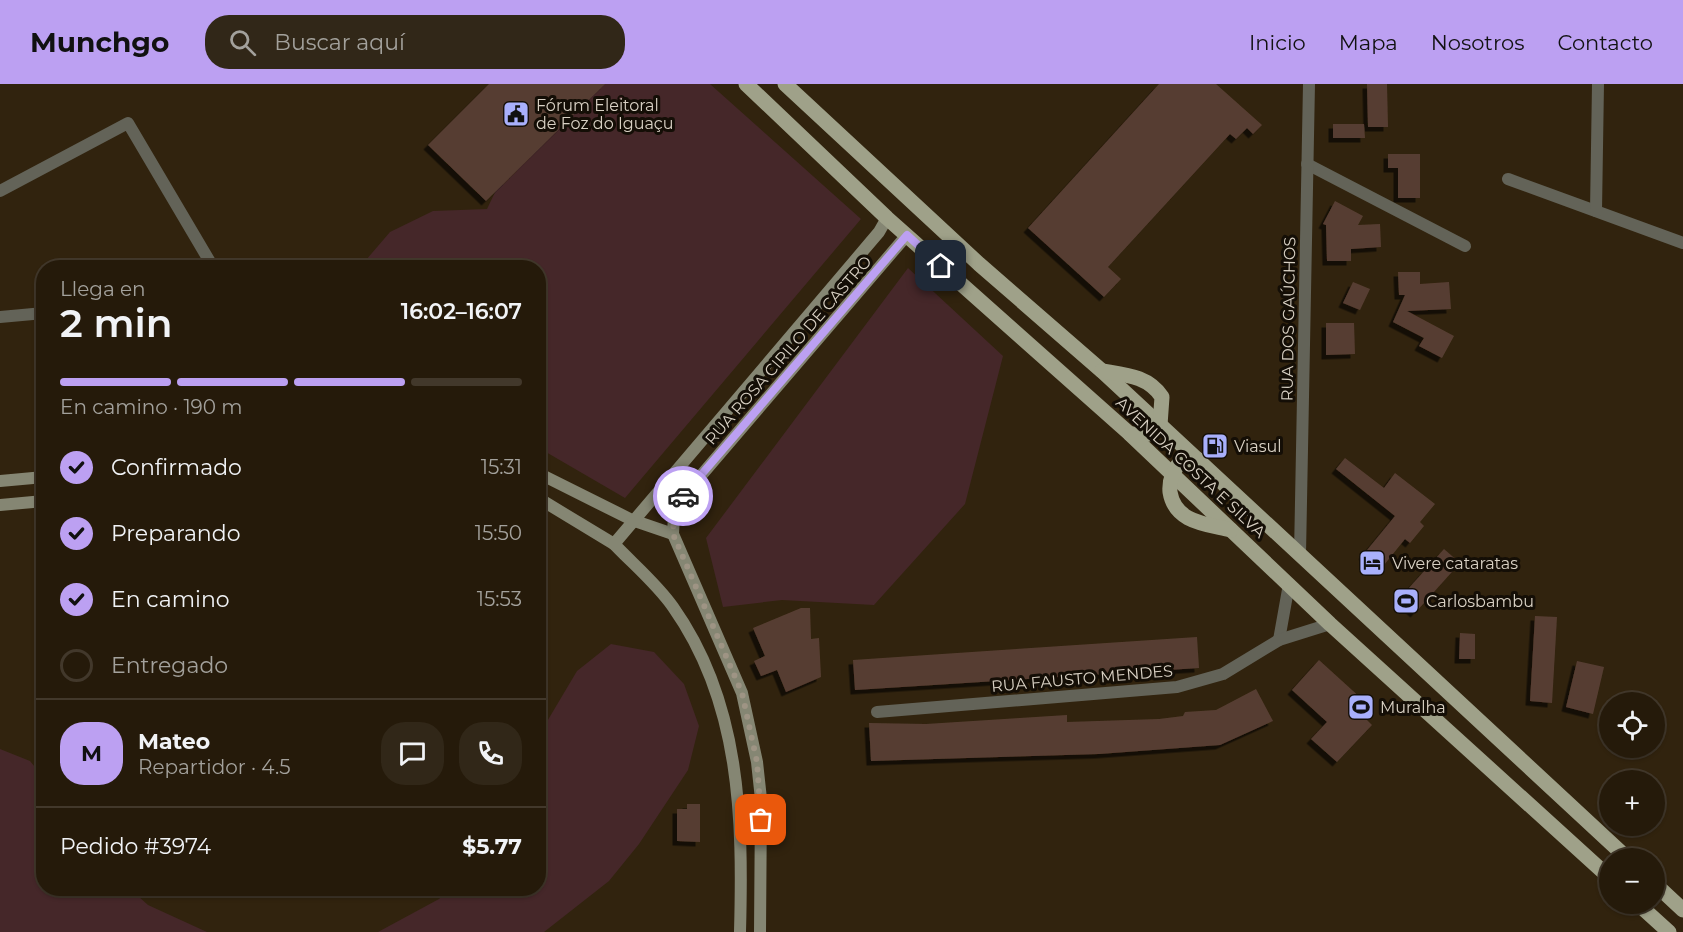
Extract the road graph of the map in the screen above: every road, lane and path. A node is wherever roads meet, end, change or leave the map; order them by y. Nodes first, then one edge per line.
1 (746, 84) edge
2 (785, 84) edge
3 (1309, 84) edge
4 (1598, 84) edge
5 (1307, 164) junction
6 (1508, 179) dead end
7 (0, 191) edge
8 (1596, 211) junction
9 (886, 218) junction
10 (907, 235) junction
11 (1683, 243) edge
12 (1465, 246) dead end
13 (209, 260) edge
14 (36, 314) edge
15 (0, 317) edge
16 (1102, 371) junction
17 (1160, 425) junction
18 (1130, 434) junction
19 (1197, 459) junction
20 (1172, 473) junction
21 (546, 477) edge
22 (36, 478) edge
23 (0, 481) edge
24 (36, 502) edge
25 (546, 503) edge
26 (0, 505) edge
27 (632, 520) junction
28 (1234, 531) junction
29 (673, 534) junction
30 (614, 544) junction
31 (1300, 554) junction
32 (1289, 584) junction
33 (1329, 624) junction
34 (1279, 640) junction
35 (742, 693) junction
36 (721, 701) junction
37 (877, 712) dead end
38 (1616, 848) edge
39 (742, 863) junction
40 (762, 864) junction
41 (1599, 868) edge
42 (1665, 893) edge
43 (1683, 910) edge
44 (1649, 914) edge
45 (740, 932) edge
46 (760, 932) edge
47 (1669, 932) edge

1 - 9 main road, AVENIDA COSTA E SILVA
2 - 16 main road, AVENIDA COSTA E SILVA
3 - 5 street, RUA DOS GAÚCHOS
4 - 8 street
5 - 12 street
5 - 31 street, RUA DOS GAÚCHOS
6 - 8 street
7 - 13 street
8 - 11 street
9 - 10 main road, AVENIDA COSTA E SILVA
9 - 27 main road
10 - 18 main road, AVENIDA COSTA E SILVA
10 - 29 main road, RUA ROSA CIRILO DE CASTRO
14 - 15 street
16 - 17 main road, AVENIDA COSTA E SILVA
16 - 17 main road
17 - 18 main road
17 - 19 main road, AVENIDA COSTA E SILVA
18 - 20 main road, AVENIDA COSTA E SILVA
19 - 20 main road
19 - 31 main road, AVENIDA COSTA E SILVA
20 - 28 main road, AVENIDA COSTA E SILVA
20 - 28 main road
21 - 27 main road
22 - 23 main road
24 - 26 main road
25 - 30 main road
27 - 29 main road
27 - 30 main road
28 - 32 main road, AVENIDA COSTA E SILVA
29 - 35 main road
30 - 36 main road
31 - 38 main road, AVENIDA COSTA E SILVA
32 - 33 main road, AVENIDA COSTA E SILVA
32 - 34 street
33 - 34 street, RUA FAUSTO MENDES
33 - 41 main road, AVENIDA COSTA E SILVA
34 - 37 street, RUA FAUSTO MENDES
35 - 36 main road
35 - 40 main road
36 - 39 main road
39 - 40 main road
39 - 45 main road
40 - 46 main road
42 - 43 main road
44 - 47 main road

